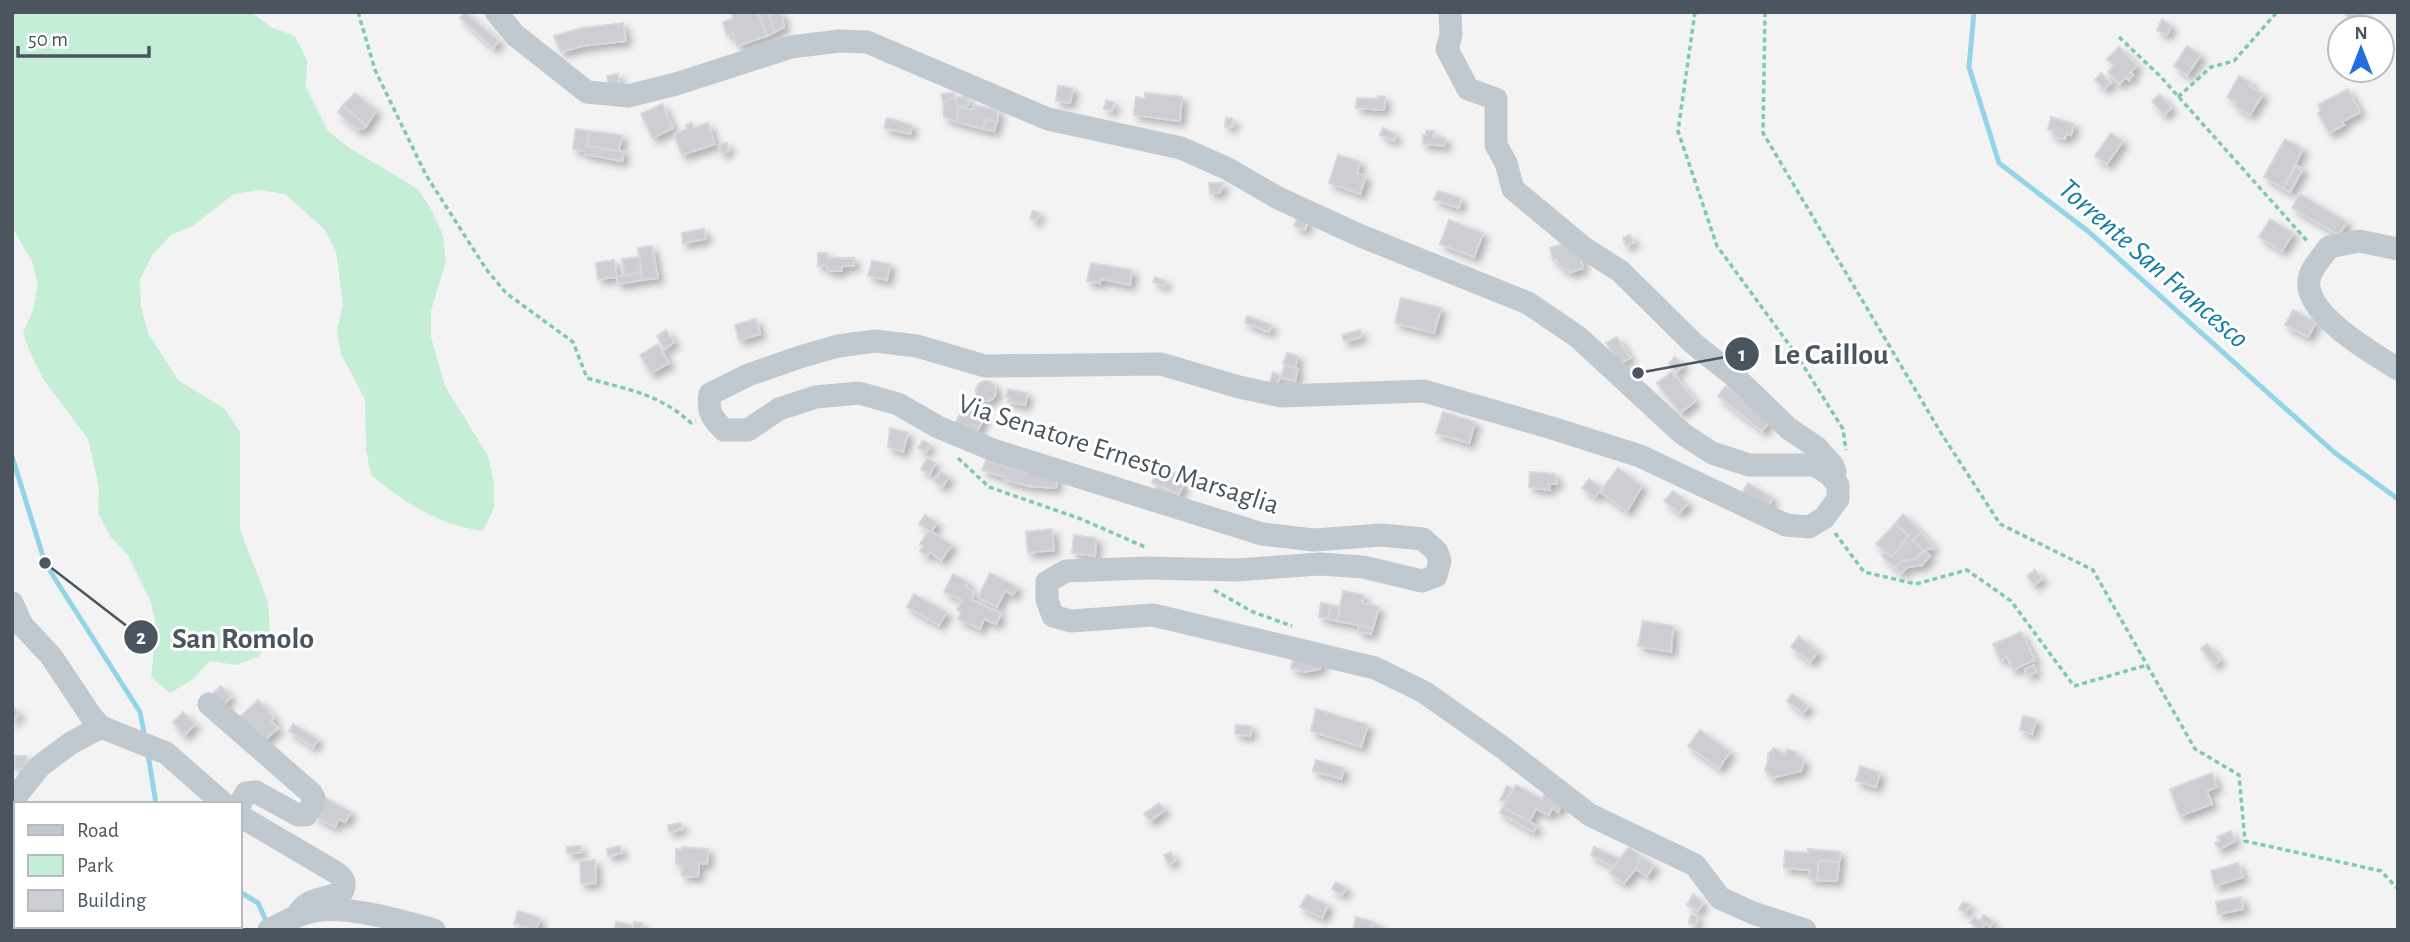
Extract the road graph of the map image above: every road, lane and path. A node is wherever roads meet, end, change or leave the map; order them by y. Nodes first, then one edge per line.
1 (358, 12) edge
2 (496, 12) edge
3 (1450, 12) edge
4 (1695, 12) edge
5 (1765, 12) edge
6 (2277, 12) edge
7 (2119, 37) dead end
8 (2178, 97) junction
9 (2398, 249) edge
10 (2322, 258) junction
11 (2398, 369) edge
12 (711, 417) junction
13 (950, 452) dead end
14 (1847, 454) dead end
15 (1838, 485) junction
16 (1824, 518) junction
17 (1152, 568) junction
18 (1208, 586) dead end
19 (12, 603) edge
20 (1301, 629) dead end
21 (2147, 666) junction
22 (209, 704) dead end
23 (101, 727) junction
24 (12, 801) edge
25 (222, 802) edge
26 (241, 802) edge
27 (242, 817) edge
28 (2398, 888) edge
29 (297, 916) junction
30 (269, 930) edge
31 (434, 930) edge
32 (1805, 930) edge

1 - 12 path
2 - 15 street
3 - 15 street
4 - 14 path
5 - 21 path
6 - 8 path
7 - 8 path
8 - 10 path
9 - 10 street
10 - 11 street
12 - 16 street, Via Senatore Ernesto Marsaglia
12 - 17 street, Via Senatore Ernesto Marsaglia
13 - 17 path
15 - 16 street
16 - 21 path
17 - 32 street, Via Senatore Ernesto Marsaglia
18 - 20 path
19 - 23 street
21 - 28 path
22 - 26 street
23 - 24 street
23 - 25 street
27 - 29 street
29 - 30 street
29 - 31 street

